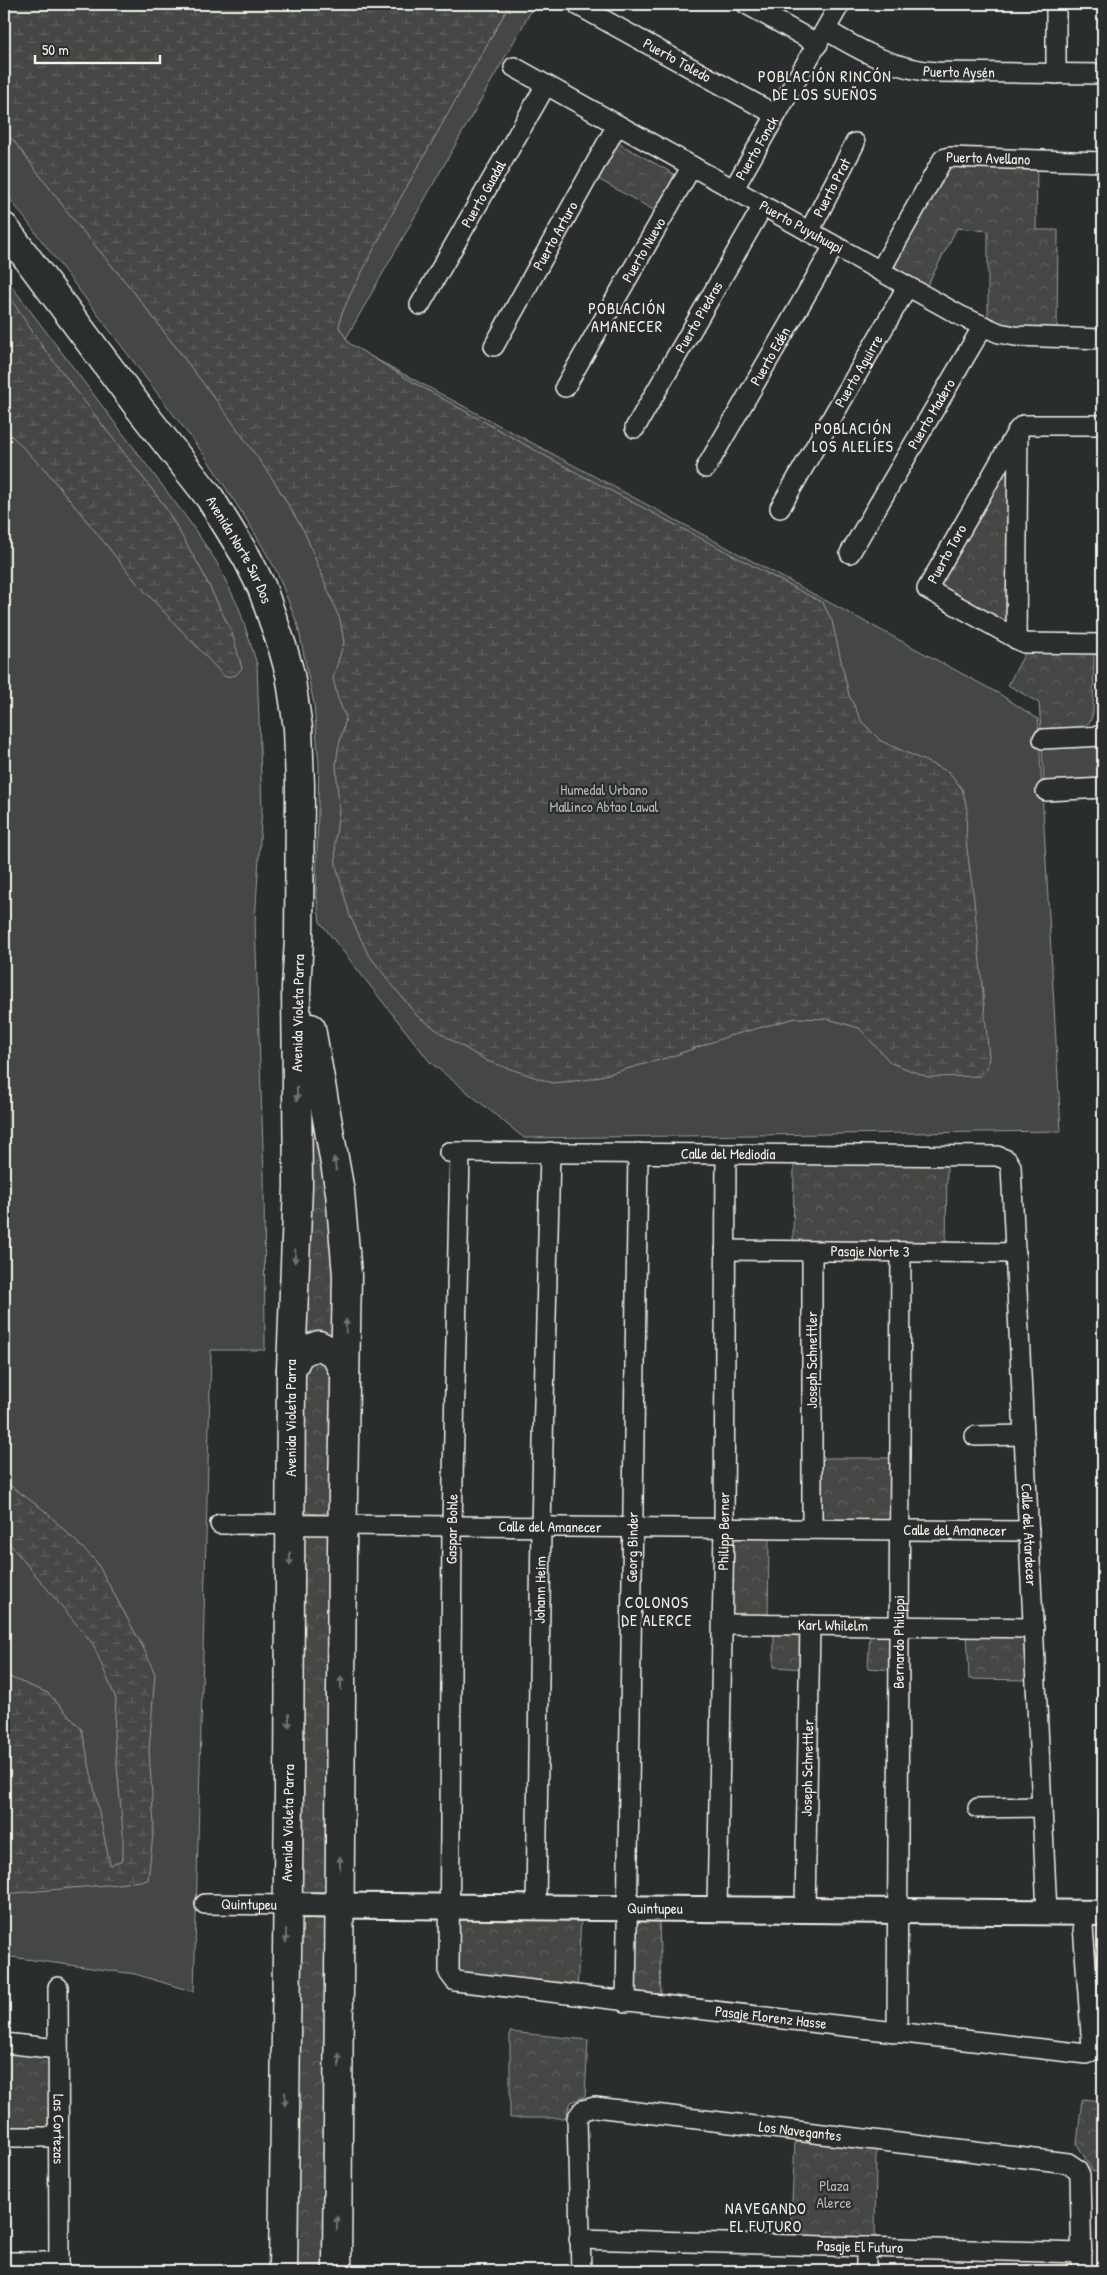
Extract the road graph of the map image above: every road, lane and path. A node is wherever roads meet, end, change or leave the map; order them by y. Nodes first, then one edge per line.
1 (746, 4) edge
2 (840, 4) edge
3 (1056, 4) edge
4 (579, 6) dead end
5 (822, 37) junction
6 (514, 67) dead end
7 (1056, 74) junction
8 (1103, 74) edge
9 (546, 85) junction
10 (776, 115) junction
11 (617, 125) junction
12 (856, 143) dead end
13 (1103, 162) edge
14 (692, 166) junction
15 (733, 190) junction
16 (762, 206) junction
17 (4, 227) edge
18 (809, 232) junction
19 (834, 246) junction
20 (880, 271) junction
21 (907, 286) junction
22 (420, 305) dead end
23 (983, 326) junction
24 (1103, 339) edge
25 (494, 346) dead end
26 (565, 387) dead end
27 (1103, 425) edge
28 (635, 428) dead end
29 (1018, 430) junction
30 (706, 468) dead end
31 (780, 508) dead end
32 (850, 554) dead end
33 (1016, 639) junction
34 (1103, 644) edge
35 (1103, 736) edge
36 (1043, 739) dead end
37 (1103, 788) edge
38 (1046, 791) dead end
39 (299, 940) junction
40 (454, 1152) joint
41 (550, 1152) junction
42 (638, 1153) junction
43 (726, 1154) junction
44 (1007, 1160) joint
45 (725, 1250) junction
46 (812, 1251) junction
47 (901, 1252) junction
48 (1016, 1253) junction
49 (291, 1370) junction
50 (344, 1374) junction
51 (1024, 1435) junction
52 (975, 1436) dead end
53 (220, 1524) dead end
54 (290, 1525) junction
55 (342, 1525) junction
56 (452, 1526) junction
57 (541, 1527) junction
58 (632, 1528) junction
59 (724, 1528) junction
60 (812, 1529) junction
61 (900, 1530) junction
62 (1029, 1531) junction
63 (723, 1624) junction
64 (810, 1625) junction
65 (900, 1626) junction
66 (1034, 1628) junction
67 (978, 1808) dead end
68 (1042, 1808) junction
69 (205, 1904) dead end
70 (287, 1905) junction
71 (340, 1905) junction
72 (450, 1906) junction
73 (536, 1908) junction
74 (629, 1909) junction
75 (717, 1910) junction
76 (805, 1910) junction
77 (899, 1911) junction
78 (1047, 1912) junction
79 (1092, 1912) edge
80 (451, 1978) joint
81 (58, 1987) dead end
82 (626, 2002) junction
83 (897, 2033) junction
84 (4, 2043) edge
85 (58, 2049) junction
86 (58, 2137) junction
87 (4, 2138) edge
88 (579, 2239) junction
89 (866, 2247) junction
90 (4, 2262) edge
91 (1082, 2262) edge
92 (59, 2267) edge
93 (283, 2271) edge
94 (337, 2271) edge
95 (581, 2271) edge
96 (866, 2271) edge

1 - 5 street, Puerto Aysén
2 - 5 street, Puerto Fonck
3 - 7 street
4 - 10 street, Puerto Toledo
5 - 7 street, Puerto Aysén
5 - 10 street, Puerto Fonck
6 - 9 street, Puerto Puyuhuapi
7 - 8 street, Puerto Aysén
9 - 11 street, Puerto Puyuhuapi
9 - 22 street, Puerto Guadal
10 - 15 street, Puerto Fonck
11 - 14 street, Puerto Puyuhuapi
11 - 25 street, Puerto Arturo
12 - 18 street, Puerto Prat
13 - 20 street, Puerto Avellano
14 - 15 street, Puerto Puyuhuapi
14 - 26 street, Puerto Nuevo
15 - 16 street, Puerto Puyuhuapi
16 - 18 street, Puerto Puyuhuapi
16 - 28 street, Puerto Piedras
17 - 39 main road, Avenida Norte Sur Dos
18 - 19 street, Puerto Puyuhuapi
19 - 20 street, Puerto Puyuhuapi
19 - 30 street, Puerto Edén
20 - 21 street, Puerto Puyuhuapi
21 - 23 street, Puerto Puyuhuapi
21 - 31 street, Puerto Aguirre
23 - 24 street, Puerto Puyuhuapi
23 - 32 street, Puerto Madero
27 - 29 street
29 - 33 street
29 - 33 street, Puerto Toro
33 - 34 street, Puerto Toro
35 - 36 street
37 - 38 street
39 -> 49 main road, Avenida Violeta Parra
50 -> 39 main road, Avenida Violeta Parra
40 - 41 street, Calle del Mediodía
40 - 56 street, Gaspar Bohle
41 - 42 street, Calle del Mediodía
41 - 57 street, Johann Heim
42 - 43 street, Calle del Mediodía
42 - 58 street, Georg Binder
43 - 44 street, Calle del Mediodía
43 - 45 street, Philipp Berner
44 - 48 street, Calle del Atardecer
45 - 46 street, Pasaje Norte 3
45 - 59 street, Philipp Berner
46 - 47 street, Pasaje Norte 3
46 - 60 street, Joseph Schnettler
47 - 48 street, Pasaje Norte 3
47 - 61 street, Bernardo Philippi
48 - 51 street, Calle del Atardecer
49 - 50 main road
49 - 54 main road, Avenida Violeta Parra
50 - 55 main road, Avenida Violeta Parra
51 - 52 street
51 - 62 street, Calle del Atardecer
53 - 54 street, Calle del Amanecer
54 - 55 street, Calle del Amanecer
54 -> 70 main road, Avenida Violeta Parra
55 - 56 street, Calle del Amanecer
71 -> 55 main road, Avenida Violeta Parra
56 - 57 street, Calle del Amanecer
56 - 72 street, Gaspar Bohle
57 - 58 street, Calle del Amanecer
57 - 73 street, Johann Heim
58 - 59 street, Calle del Amanecer
58 - 74 street, Georg Binder
59 - 60 street, Calle del Amanecer
59 - 63 street, Philipp Berner
60 - 61 street, Calle del Amanecer
61 - 62 street, Calle del Amanecer
61 - 65 street, Bernardo Philippi
62 - 66 street, Calle del Atardecer
63 - 64 street, Karl Whilelm
63 - 75 street, Philipp Berner
64 - 65 street, Karl Whilelm
64 - 76 street, Joseph Schnettler
65 - 66 street, Karl Whilelm
65 - 77 street, Bernardo Philippi
66 - 68 street, Calle del Atardecer
67 - 68 street
68 - 78 street, Calle del Atardecer
69 - 70 street, Quintupeu
70 - 71 street, Quintupeu
70 -> 93 main road, Avenida Violeta Parra
71 - 72 street, Quintupeu
94 -> 71 main road, Avenida Violeta Parra
72 - 73 street, Quintupeu
72 - 80 street, Gaspar Bohle
73 - 74 street, Quintupeu
74 - 75 street, Quintupeu
74 - 82 street, Georg Binder
75 - 76 street, Quintupeu
76 - 77 street, Quintupeu
77 - 78 street, Quintupeu
77 - 83 street, Bernardo Philippi
78 - 79 street, Quintupeu
79 - 83 street, Pasaje Florenz Hasse
80 - 82 street, Pasaje Florenz Hasse
81 - 85 street, Las Cortezas
82 - 83 street, Pasaje Florenz Hasse
84 - 85 street
85 - 86 street, Las Cortezas
86 - 87 street
86 - 92 street, Las Cortezas
88 - 89 street, Pasaje El Futuro
88 - 91 street, Los Navegantes
88 - 95 street, Los Navegantes
89 - 91 street, Pasaje El Futuro
89 - 96 street
90 - 92 street

